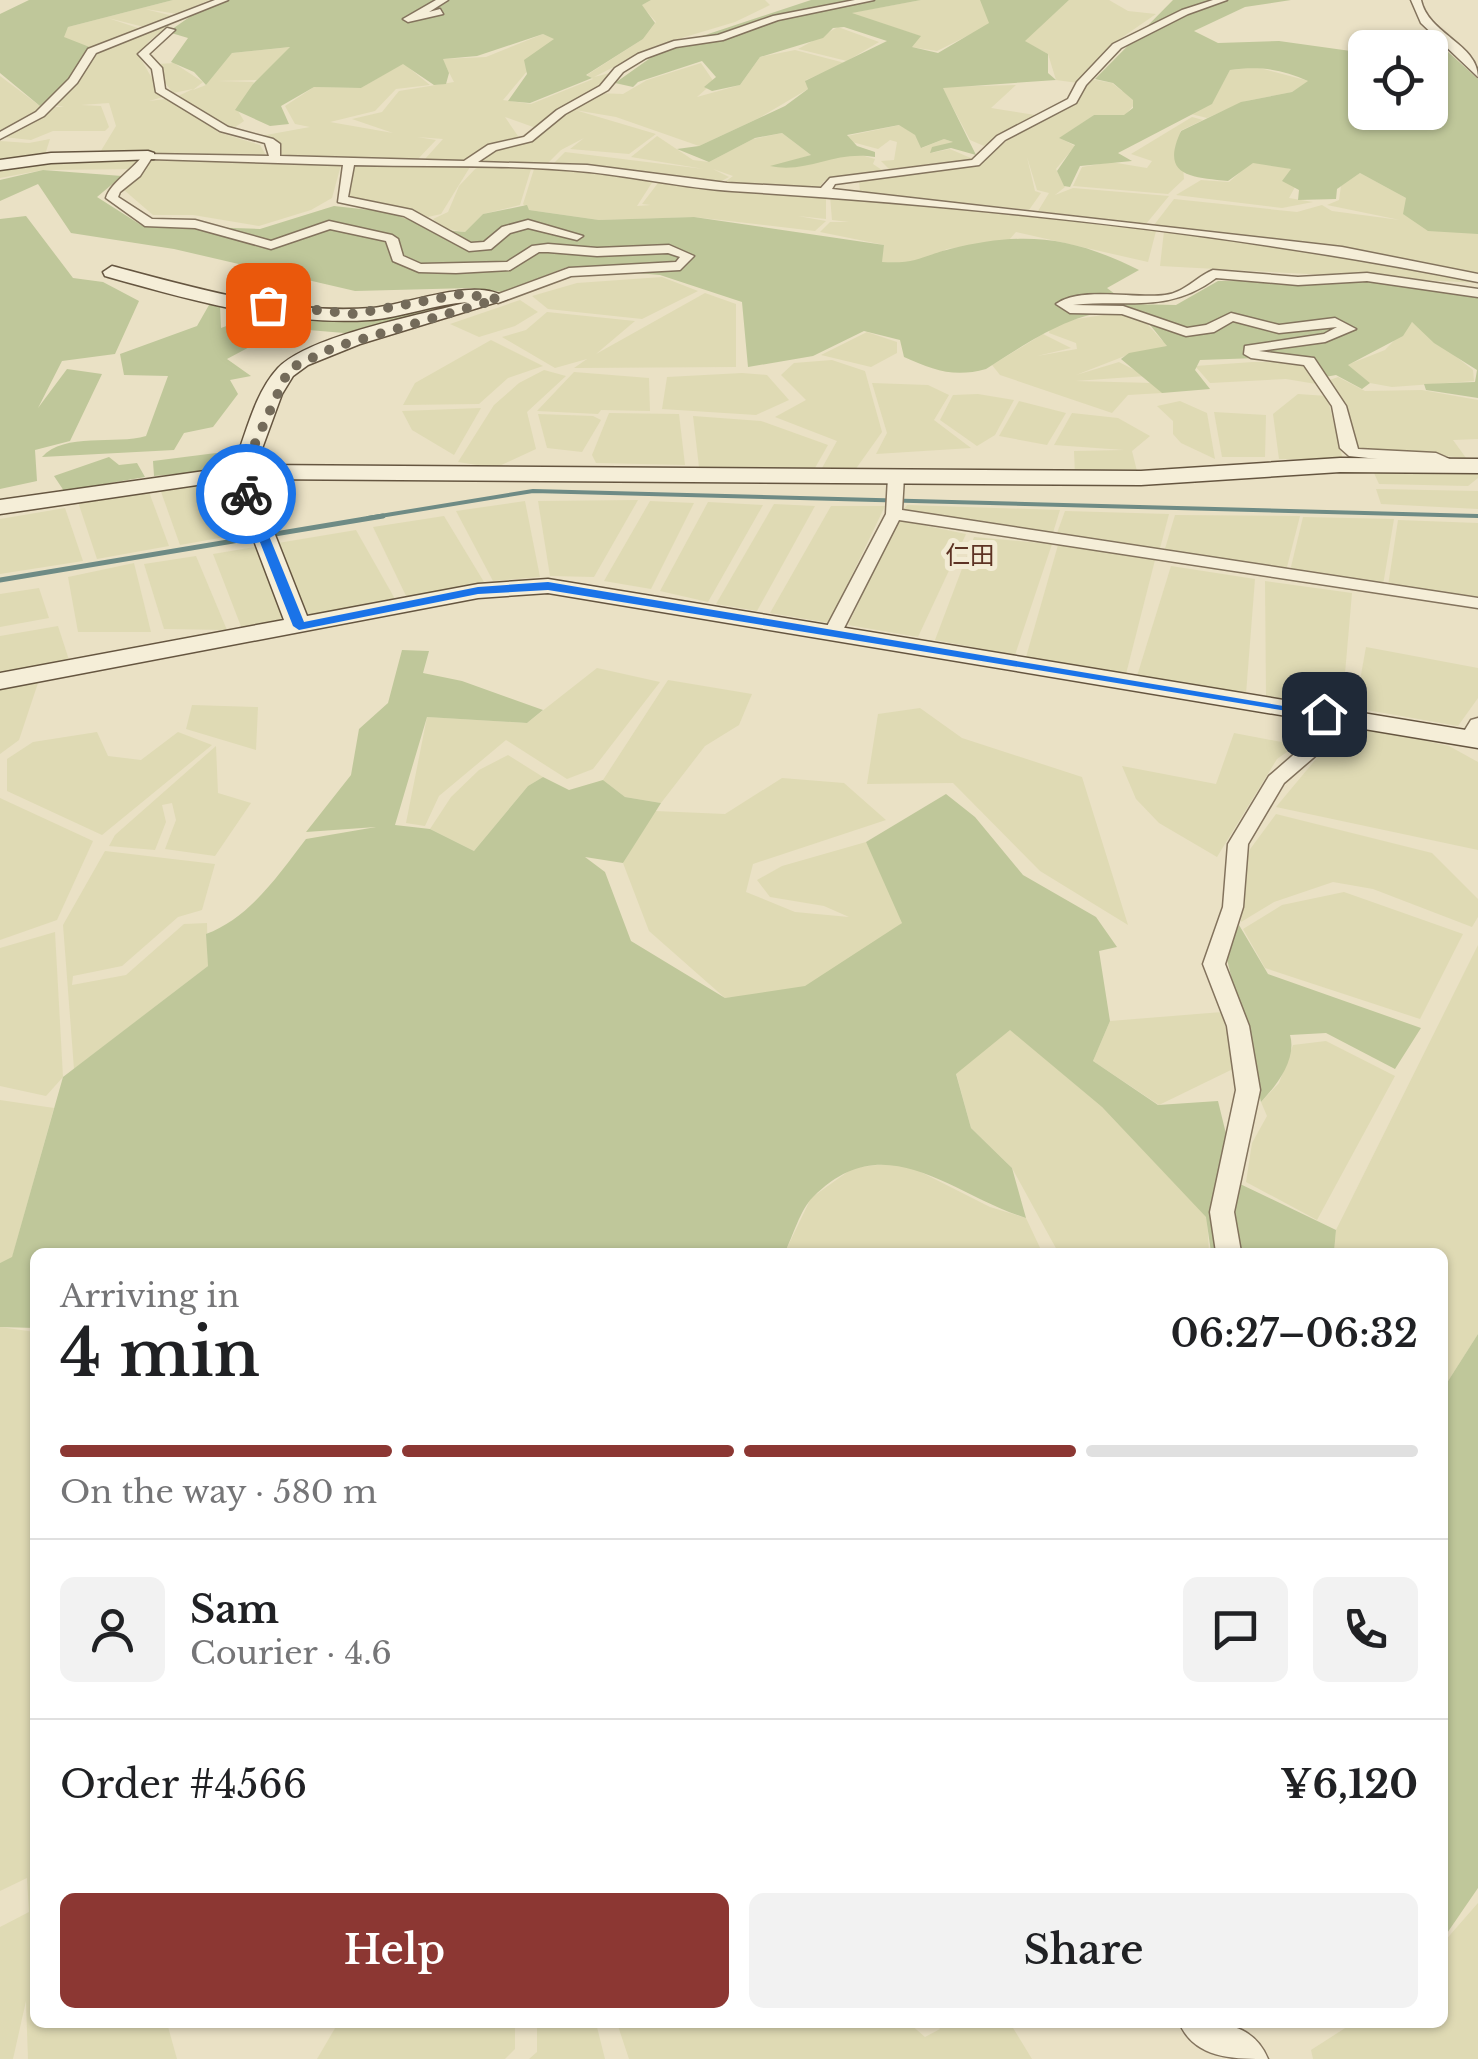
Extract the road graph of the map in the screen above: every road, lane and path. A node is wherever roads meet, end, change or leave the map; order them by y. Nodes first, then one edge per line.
1 (223, 0) edge
2 (869, 0) edge
3 (1222, 0) edge
4 (1416, 0) edge
5 (182, 17) junction
6 (1478, 74) edge
7 (0, 136) edge
8 (148, 156) junction
9 (275, 160) junction
10 (349, 162) junction
11 (468, 164) junction
12 (0, 165) edge
13 (824, 193) junction
14 (577, 236) dead end
15 (112, 272) dead end
16 (1478, 278) edge
17 (1478, 293) edge
18 (498, 299) junction
19 (1449, 464) junction
20 (1478, 466) edge
21 (242, 472) junction
22 (896, 476) junction
23 (0, 508) edge
24 (894, 514) junction
25 (1478, 603) edge
26 (299, 626) junction
27 (832, 632) junction
28 (0, 681) edge
29 (1362, 720) junction
30 (1475, 734) edge
31 (1227, 1248) edge
32 (1205, 2028) edge
33 (1250, 2059) edge

1 - 5 street
2 - 11 street
3 - 13 street
4 - 6 street
5 - 7 street
5 - 9 street
8 - 9 street
8 - 12 street
8 - 18 street
9 - 10 street
10 - 11 street
10 - 14 street
11 - 13 street
13 - 16 street
15 - 18 street
17 - 19 street
18 - 21 street
19 - 20 street
19 - 22 street
21 - 22 street
21 - 23 street
21 - 26 street
22 - 24 street
24 - 25 street
24 - 27 street
26 - 27 street
26 - 28 street
27 - 29 street
29 - 30 street
29 - 31 street
32 - 33 street

